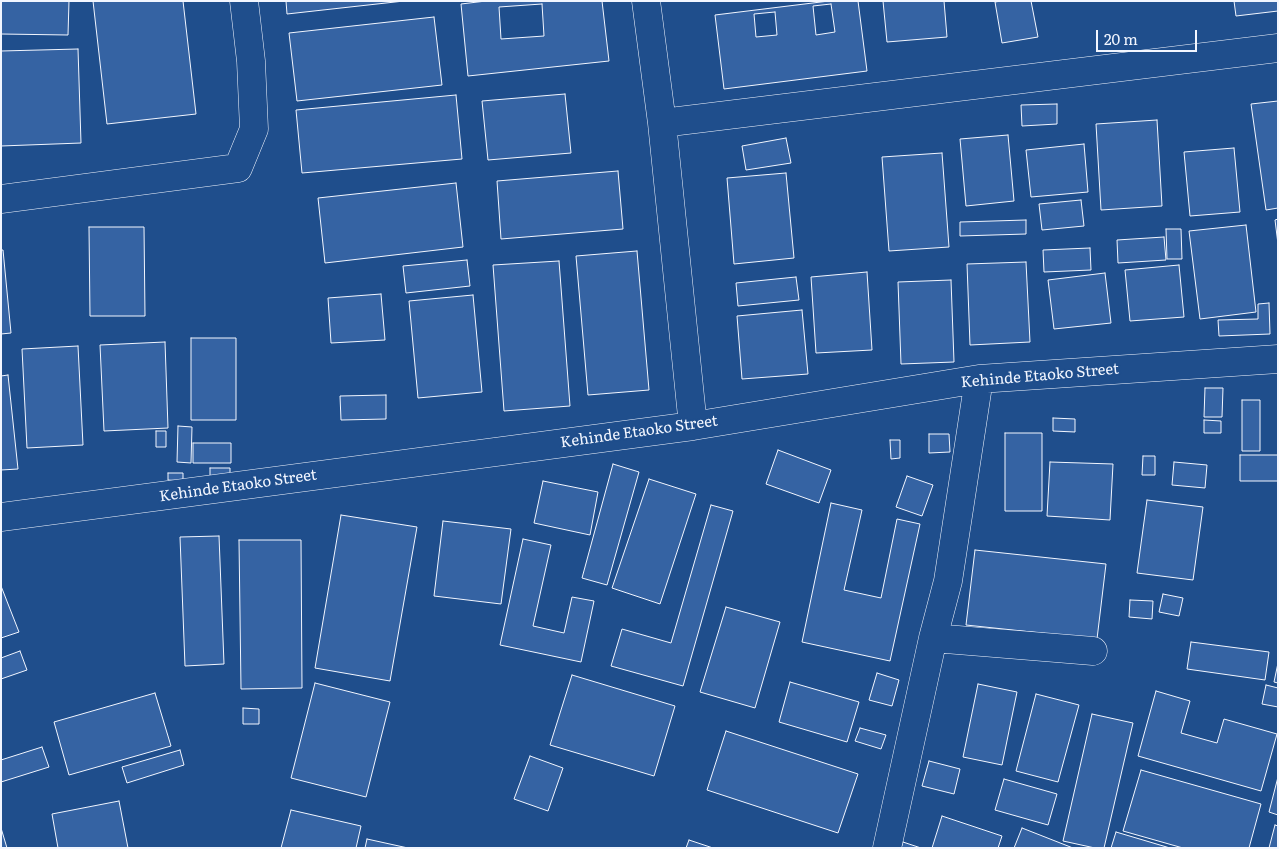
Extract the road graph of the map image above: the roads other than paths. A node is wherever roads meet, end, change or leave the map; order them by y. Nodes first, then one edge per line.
1 (244, 1) edge
2 (646, 1) edge
3 (1278, 48) edge
4 (662, 123) junction
5 (1, 199) edge
6 (1278, 359) edge
7 (979, 379) junction
8 (693, 426) junction
9 (1, 518) edge
10 (933, 638) junction
11 (1093, 651) dead end
12 (887, 848) edge

1 - 5 street
2 - 4 street
3 - 4 street
4 - 8 street
6 - 7 street, Kehinde Etaoko Street
7 - 8 street, Kehinde Etaoko Street
7 - 10 street
8 - 9 street, Kehinde Etaoko Street
10 - 11 street
10 - 12 street

